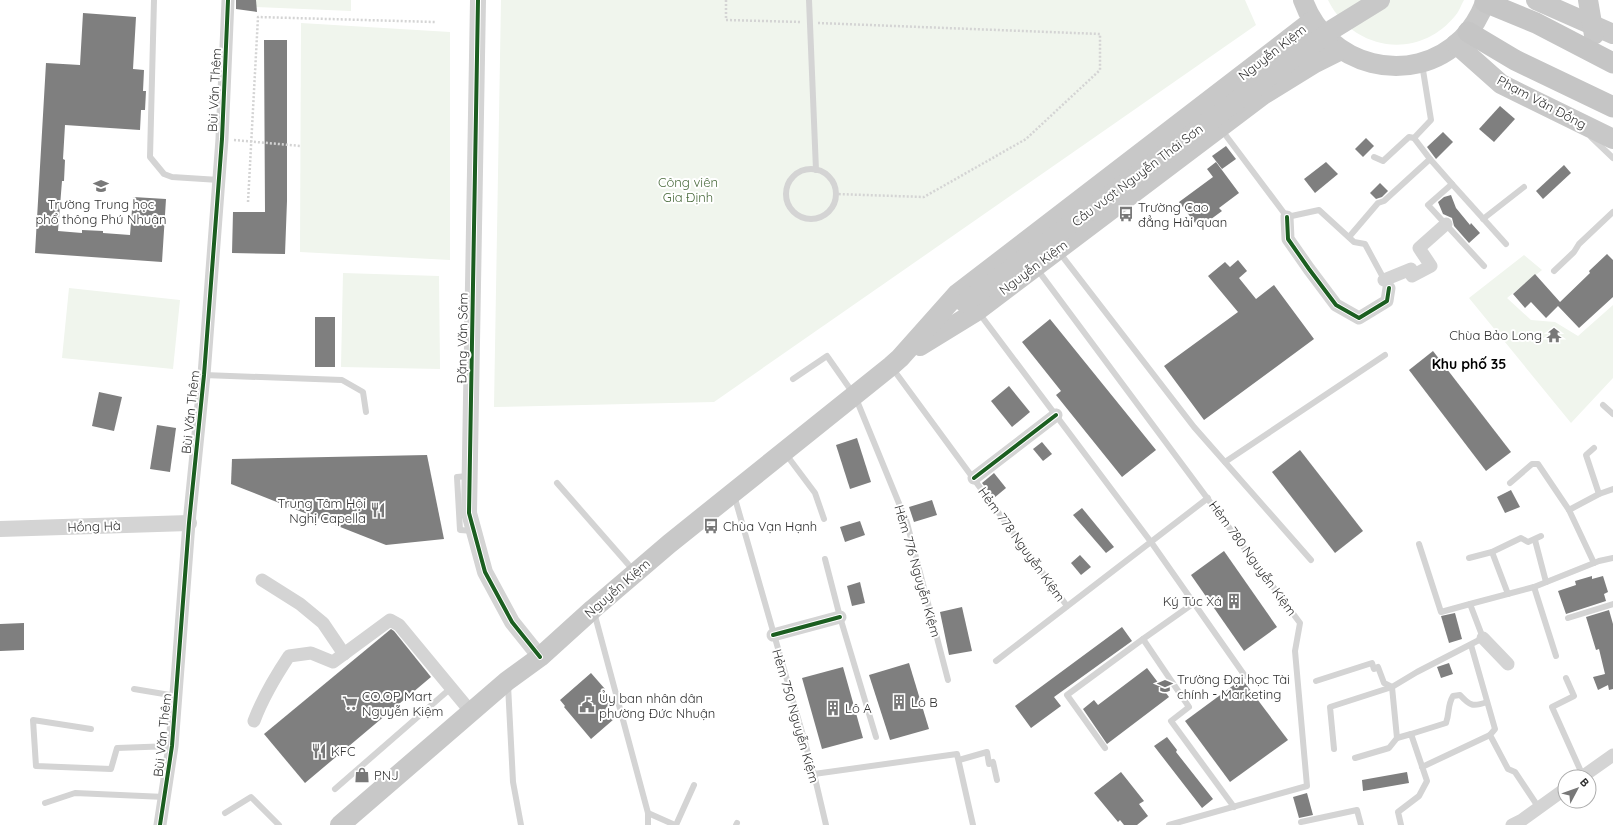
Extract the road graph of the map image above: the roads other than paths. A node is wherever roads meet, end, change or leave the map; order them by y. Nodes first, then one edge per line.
1 (154, 0) edge
2 (228, 0) edge
3 (478, 0) edge
4 (809, 0) edge
5 (1303, 0) edge
6 (1380, 0) edge
7 (1536, 0) edge
8 (1588, 0) edge
9 (1486, 1) edge
10 (1312, 21) junction
11 (1593, 26) junction
12 (1613, 34) edge
13 (1462, 38) junction
14 (1342, 50) junction
15 (1605, 59) edge
16 (1421, 63) junction
17 (1613, 107) edge
18 (1571, 118) junction
19 (1220, 127) junction
20 (1414, 138) junction
21 (1613, 139) edge
22 (1374, 157) dead end
23 (1613, 158) edge
24 (1430, 159) junction
25 (816, 170) junction
26 (219, 180) junction
27 (1452, 184) junction
28 (1524, 188) dead end
29 (1613, 212) edge
30 (1287, 217) junction
31 (1483, 218) junction
32 (1446, 224) junction
33 (1349, 237) junction
34 (1506, 244) dead end
35 (1057, 249) junction
36 (1035, 266) junction
37 (1484, 266) dead end
38 (1554, 271) dead end
39 (1387, 284) junction
40 (971, 307) junction
41 (1385, 355) dead end
42 (895, 362) junction
43 (204, 375) junction
44 (793, 379) dead end
45 (855, 396) junction
46 (1603, 405) dead end
47 (366, 412) dead end
48 (1056, 414) junction
49 (1613, 414) edge
50 (1594, 448) dead end
51 (784, 452) junction
52 (1225, 462) junction
53 (974, 478) junction
54 (557, 483) dead end
55 (1510, 483) dead end
56 (1613, 488) edge
57 (733, 492) junction
58 (1599, 494) junction
59 (1208, 498) junction
60 (1569, 510) junction
61 (824, 520) dead end
62 (188, 523) junction
63 (0, 530) edge
64 (1541, 536) dead end
65 (1535, 540) junction
66 (1151, 542) junction
67 (1418, 544) dead end
68 (1492, 552) junction
69 (1469, 558) dead end
70 (1613, 558) edge
71 (825, 559) dead end
72 (1311, 560) dead end
73 (1594, 563) junction
74 (635, 573) junction
75 (262, 580) dead end
76 (1546, 582) junction
77 (1534, 587) junction
78 (1508, 594) junction
79 (1194, 603) junction
80 (1470, 604) junction
81 (1613, 604) edge
82 (1067, 606) junction
83 (593, 609) junction
84 (840, 617) junction
85 (1568, 618) dead end
86 (773, 635) junction
87 (1483, 638) junction
88 (1143, 639) junction
89 (1471, 645) junction
90 (344, 654) junction
91 (1556, 656) dead end
92 (540, 657) junction
93 (996, 661) dead end
94 (1508, 664) dead end
95 (1245, 676) dead end
96 (1566, 678) dead end
97 (948, 680) dead end
98 (508, 681) junction
99 (1316, 681) dead end
100 (1392, 687) junction
101 (451, 688) junction
102 (134, 689) dead end
103 (176, 696) junction
104 (1487, 702) junction
105 (471, 712) junction
106 (254, 721) dead end
107 (91, 729) dead end
108 (1411, 734) junction
109 (1490, 735) junction
110 (876, 737) dead end
111 (1397, 738) junction
112 (172, 746) junction
113 (1105, 748) dead end
114 (1334, 749) dead end
115 (1355, 758) dead end
116 (1612, 758) edge
117 (958, 760) junction
118 (1422, 767) junction
119 (1579, 769) edge
120 (1595, 769) edge
121 (814, 774) junction
122 (997, 780) dead end
123 (694, 785) dead end
124 (335, 789) dead end
125 (1557, 795) edge
126 (165, 797) junction
127 (45, 803) dead end
128 (1234, 807) junction
129 (1539, 808) junction
130 (226, 813) dead end
131 (648, 813) junction
132 (1301, 822) dead end
133 (1178, 824) edge
134 (1519, 824) edge
135 (160, 825) edge
136 (279, 825) edge
137 (340, 825) edge
138 (521, 825) edge
139 (648, 825) edge
140 (676, 825) edge
141 (826, 825) edge
142 (973, 825) edge
143 (1169, 825) edge
144 (1361, 825) edge
145 (1401, 825) edge

1 - 26 lane
2 - 26 street, Bùi Văn Thêm
3 - 92 street, Đặng Văn Sâm
4 - 25 lane
5 - 10 main road
6 - 40 main road, Cầu vượt Nguyễn Thái Sơn, bridge
7 - 11 main road
8 - 11 main road
9 - 13 main road
9 - 15 highway
10 - 14 main road
10 - 42 main road, Nguyễn Kiệm
11 - 12 main road
11 - 15 main road
13 - 16 main road
13 - 17 highway, Phạm Văn Đồng
13 - 18 main road, Phạm Văn Đồng
14 - 16 main road
14 - 19 main road, Nguyễn Kiệm
16 - 20 lane
18 - 21 main road, Phạm Văn Đồng
18 - 23 lane
19 - 30 lane
19 - 35 main road, Nguyễn Kiệm
20 - 22 lane
20 - 24 lane
24 - 27 lane
24 - 33 lane
25 - 25 lane
26 - 43 street, Bùi Văn Thêm
27 - 31 lane
27 - 32 lane
28 - 31 lane
29 - 38 lane
30 - 33 lane
30 - 39 street
31 - 34 lane
32 - 37 lane
32 - 39 street
33 - 39 lane
35 - 36 main road, Nguyễn Kiệm
35 - 52 lane
36 - 40 main road, Nguyễn Kiệm
36 - 59 lane, Hẻm 780 Nguyễn Kiệm
40 - 42 main road, Cầu vượt Nguyễn Thái Sơn
40 - 48 lane
41 - 52 lane
42 - 45 main road, Nguyễn Kiệm
42 - 53 lane, Hẻm 778 Nguyễn Kiệm
43 - 47 lane
43 - 62 street, Bùi Văn Thêm
44 - 45 lane, Hẻm 776 Nguyễn Kiệm
45 - 51 main road, Nguyễn Kiệm
45 - 97 lane, Hẻm 776 Nguyễn Kiệm
46 - 49 lane
48 - 53 street
48 - 66 lane
50 - 58 lane
51 - 57 main road, Nguyễn Kiệm
51 - 61 lane
52 - 72 lane
53 - 82 lane, Hẻm 778 Nguyễn Kiệm
54 - 74 lane
55 - 60 lane
56 - 58 lane
57 - 74 main road, Nguyễn Kiệm
57 - 86 lane, Hẻm 750 Nguyễn Kiệm
58 - 60 lane
59 - 66 lane, Hẻm 778 Nguyễn Kiệm
59 - 128 lane, Hẻm 780 Nguyễn Kiệm
60 - 73 lane
62 - 63 street, Hồng Hà
62 - 103 street, Bùi Văn Thêm
64 - 65 lane
65 - 68 lane
65 - 76 lane
66 - 79 lane
66 - 82 lane, Hẻm 778 Nguyễn Kiệm
67 - 80 lane
68 - 69 lane
68 - 78 lane
70 - 73 lane
71 - 84 lane
73 - 76 lane
74 - 83 main road, Nguyễn Kiệm
75 - 90 street
76 - 77 lane
77 - 78 lane
77 - 91 lane
78 - 80 lane
79 - 88 lane
79 - 95 lane
80 - 87 lane
81 - 85 lane
82 - 93 lane, Hẻm 778 Nguyễn Kiệm
83 - 92 main road, Nguyễn Kiệm
83 - 131 lane
84 - 86 street
84 - 110 lane
86 - 121 lane, Hẻm 750 Nguyễn Kiệm
87 - 89 lane
87 - 94 street
88 - 113 lane
88 - 128 lane
89 - 100 lane
89 - 104 lane
90 - 101 street
90 - 106 street
92 - 98 main road, Nguyễn Kiệm
96 - 119 lane
98 - 105 main road, Nguyễn Kiệm
98 - 138 lane
99 - 100 lane
100 - 111 lane
100 - 114 lane
101 - 105 street
101 - 124 lane
102 - 103 lane
103 - 112 street, Bùi Văn Thêm
104 - 108 lane
104 - 109 lane
105 - 137 main road, Nguyễn Kiệm
107 - 112 lane
108 - 111 lane
108 - 118 lane
109 - 118 lane
109 - 129 lane
111 - 115 lane
112 - 126 street, Bùi Văn Thêm
116 - 120 street
117 - 121 lane
117 - 122 lane
117 - 142 lane
118 - 145 lane
121 - 141 lane, Hẻm 750 Nguyễn Kiệm
123 - 140 lane
125 - 129 street
126 - 127 lane
126 - 135 street, Bùi Văn Thêm
128 - 133 lane, Hẻm 780 Nguyễn Kiệm
129 - 134 street
130 - 136 lane
131 - 139 lane
131 - 140 lane
132 - 144 lane
133 - 143 lane, Hẻm 780 Nguyễn Kiệm

